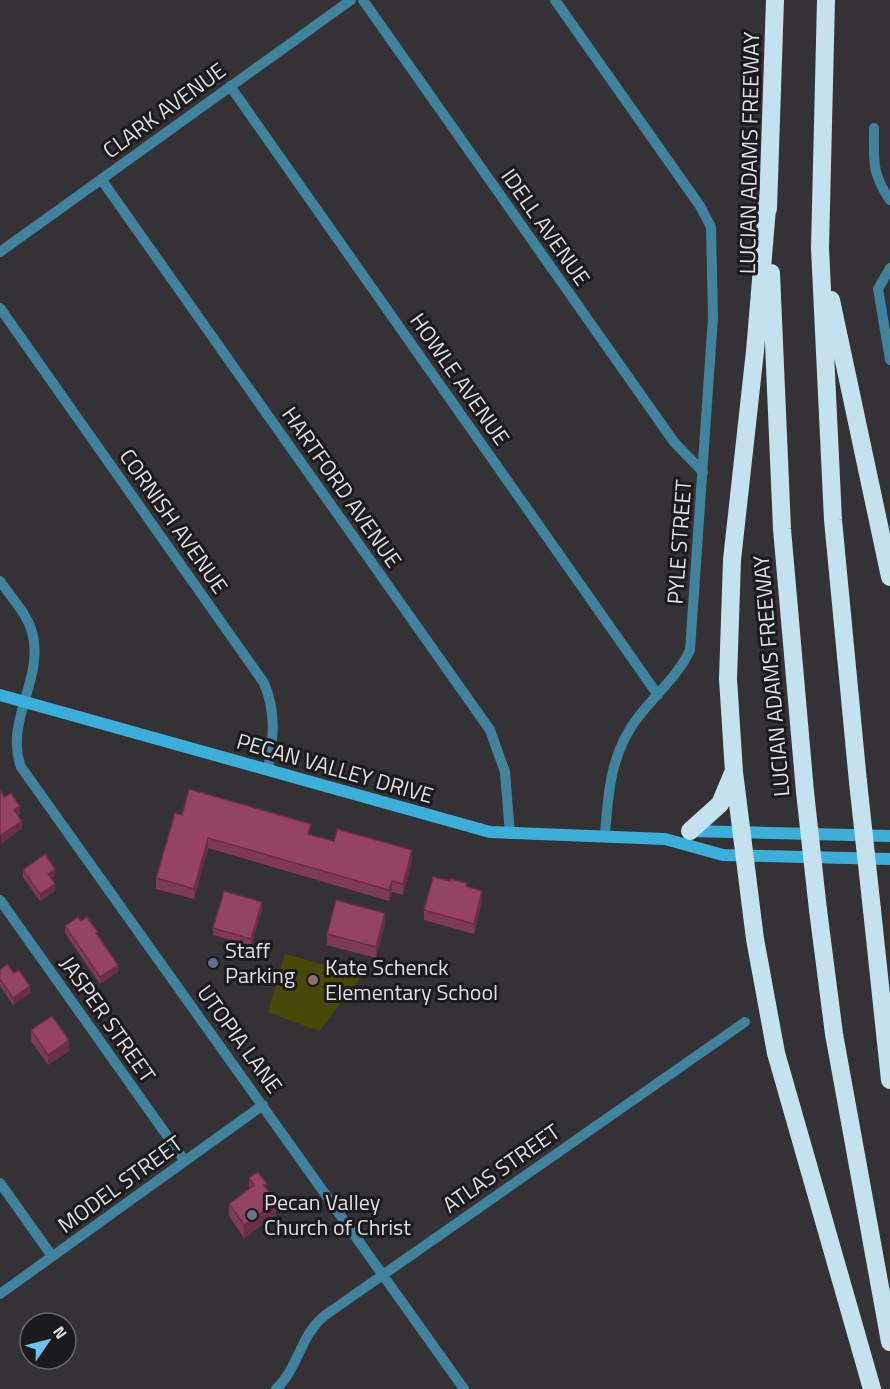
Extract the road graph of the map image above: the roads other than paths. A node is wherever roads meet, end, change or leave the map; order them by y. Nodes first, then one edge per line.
1 (351, 0) edge
2 (363, 0) edge
3 (555, 0) edge
4 (775, 0) edge
5 (826, 0) edge
6 (230, 86) junction
7 (874, 128) dead end
8 (101, 179) junction
9 (768, 197) junction
10 (890, 200) edge
11 (820, 248) junction
12 (0, 252) edge
13 (890, 268) edge
14 (0, 308) edge
15 (890, 360) edge
16 (703, 472) junction
17 (890, 576) edge
18 (0, 581) edge
19 (0, 695) edge
20 (658, 695) junction
21 (24, 702) junction
22 (268, 770) junction
23 (734, 772) junction
24 (690, 831) junction
25 (741, 832) junction
26 (510, 834) junction
27 (605, 835) junction
28 (890, 836) edge
29 (665, 838) junction
30 (745, 855) junction
31 (890, 859) edge
32 (0, 900) edge
33 (745, 1022) dead end
34 (890, 1080) edge
35 (263, 1105) junction
36 (185, 1161) junction
37 (0, 1183) edge
38 (52, 1257) junction
39 (381, 1275) junction
40 (0, 1294) edge
41 (890, 1342) edge
42 (276, 1389) edge
43 (464, 1389) edge
44 (872, 1389) edge

1 - 6 street, CLARK AVENUE
2 - 16 street, IDELL AVENUE
3 - 16 street, PYLE STREET
4 - 9 highway, LUCIAN ADAMS FREEWAY
5 - 11 highway
6 - 8 street, CLARK AVENUE
6 - 20 street, HOWLE AVENUE
7 - 10 street
8 - 12 street, CLARK AVENUE
8 - 26 street, HARTFORD AVENUE
9 - 23 highway
9 - 41 highway, LUCIAN ADAMS FREEWAY, bridge
11 - 17 highway
11 - 34 highway, bridge
13 - 15 street
14 - 22 street, CORNISH AVENUE
16 - 20 street, PYLE STREET
18 - 21 street, UTOPIA LANE
19 - 21 main road, PECAN VALLEY DRIVE
20 - 27 street, PYLE STREET
21 - 22 main road, PECAN VALLEY DRIVE
21 - 35 street, UTOPIA LANE
22 - 26 main road, PECAN VALLEY DRIVE
23 - 24 highway
23 - 25 highway
24 - 25 main road, PECAN VALLEY DRIVE
24 - 29 main road, PECAN VALLEY DRIVE
25 - 28 main road, PECAN VALLEY DRIVE
25 - 30 highway
26 - 27 main road, PECAN VALLEY DRIVE
27 - 29 main road, PECAN VALLEY DRIVE
29 - 30 main road, PECAN VALLEY DRIVE
30 - 31 main road, PECAN VALLEY DRIVE
30 - 44 highway
32 - 36 street, JASPER STREET
33 - 39 street, ATLAS STREET
35 - 36 street, MODEL STREET
35 - 39 street, UTOPIA LANE
36 - 38 street, MODEL STREET
37 - 38 street
38 - 40 street, MODEL STREET
39 - 42 street, ATLAS STREET
39 - 43 street, UTOPIA LANE

